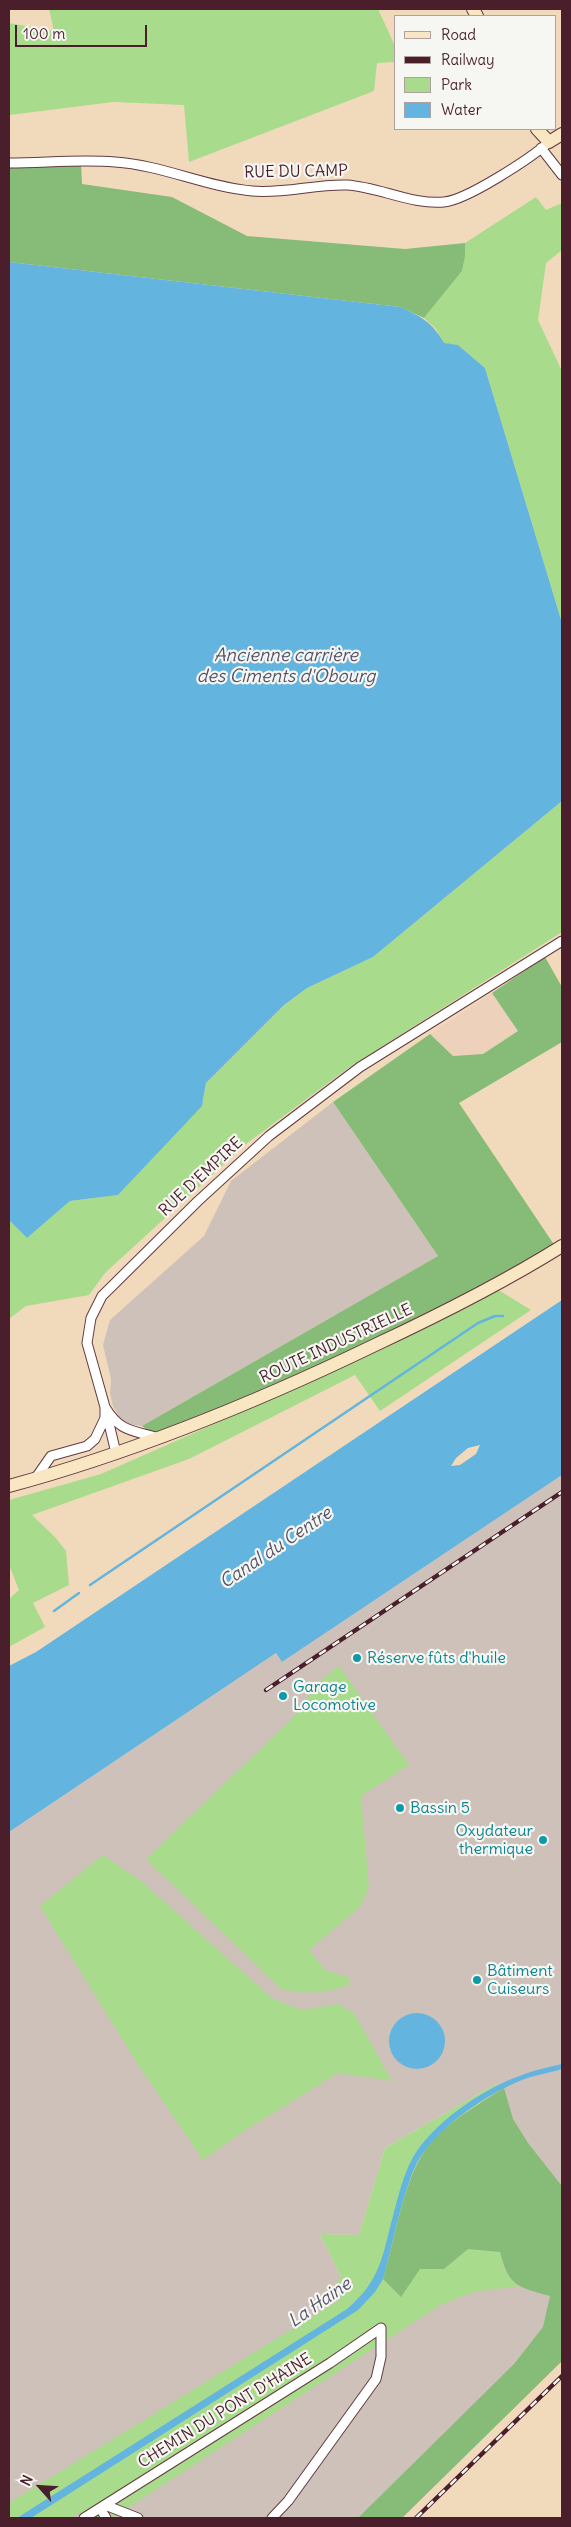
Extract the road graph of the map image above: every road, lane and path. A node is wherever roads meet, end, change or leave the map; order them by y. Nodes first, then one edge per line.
1 (538, 130) edge
2 (562, 134) edge
3 (545, 145) junction
4 (9, 163) edge
5 (562, 175) edge
6 (562, 941) edge
7 (562, 1246) edge
8 (105, 1407) junction
9 (158, 1438) junction
10 (116, 1453) junction
11 (35, 1479) junction
12 (9, 1486) edge
13 (103, 2507) junction
14 (84, 2518) edge
15 (106, 2518) edge
16 (138, 2518) edge
17 (272, 2518) edge

1 - 3 main road
2 - 3 main road
3 - 4 street, RUE DU CAMP
3 - 5 street
6 - 8 street, RUE D'EMPIRE
7 - 9 main road, ROUTE INDUSTRIELLE
8 - 9 street
8 - 10 street, RUE D'EMPIRE
8 - 11 street
9 - 10 main road, ROUTE INDUSTRIELLE
10 - 11 main road
11 - 12 main road
13 - 14 street, CHEMIN DU PONT D'HAINE
13 - 15 street
13 - 16 street
13 - 17 street, CHEMIN DU PONT D'HAINE

